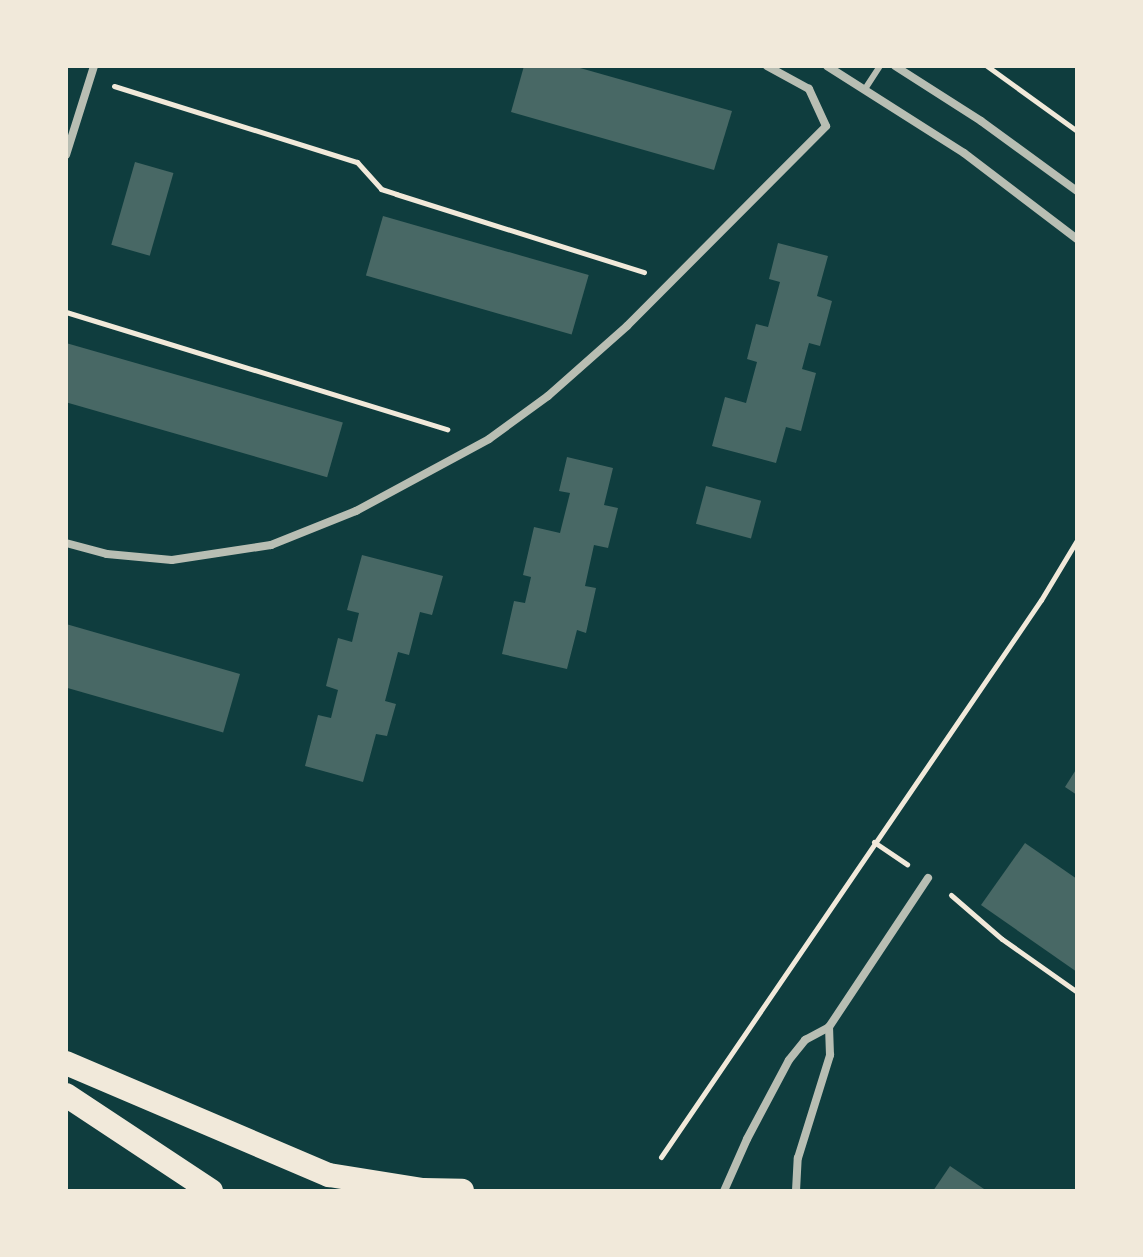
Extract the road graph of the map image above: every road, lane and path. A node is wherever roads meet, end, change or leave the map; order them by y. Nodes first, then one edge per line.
1 (94, 66) edge
2 (767, 66) edge
3 (827, 66) edge
4 (880, 66) edge
5 (895, 66) edge
6 (987, 66) edge
7 (90, 79) junction
8 (865, 89) junction
9 (1077, 131) edge
10 (66, 155) edge
11 (1077, 191) edge
12 (1077, 239) edge
13 (673, 281) junction
14 (66, 312) edge
15 (465, 453) junction
16 (1077, 540) edge
17 (66, 543) edge
18 (928, 878) dead end
19 (956, 899) dead end
20 (1077, 992) edge
21 (829, 1027) junction
22 (66, 1063) edge
23 (66, 1095) edge
24 (661, 1157) dead end
25 (211, 1191) edge
26 (462, 1191) edge
27 (724, 1191) edge
28 (796, 1191) edge

1 - 7 street
2 - 13 street
3 - 8 street
4 - 8 lane
5 - 11 street
6 - 9 path
7 - 10 street
7 - 13 path
8 - 12 street
13 - 15 street
14 - 15 path
15 - 17 street
16 - 24 path
18 - 21 street
19 - 20 path
21 - 27 street
21 - 28 street
22 - 26 highway
23 - 25 highway

